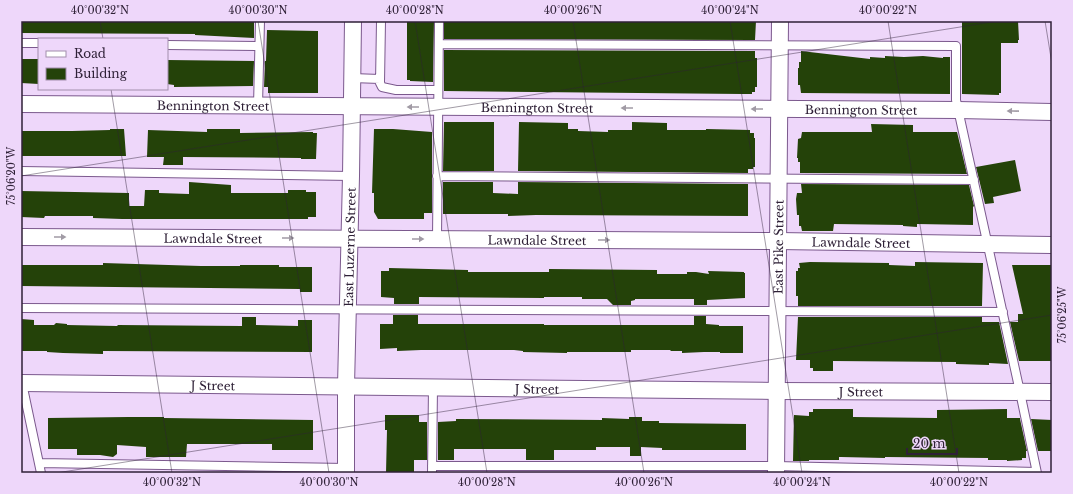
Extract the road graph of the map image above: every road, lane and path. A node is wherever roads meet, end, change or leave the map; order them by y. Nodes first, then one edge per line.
1 (260, 21) edge
2 (353, 21) edge
3 (381, 21) edge
4 (439, 21) edge
5 (780, 21) edge
6 (21, 43) edge
7 (38, 43) edge
8 (439, 44) junction
9 (168, 45) edge
10 (780, 45) junction
11 (259, 46) junction
12 (352, 78) junction
13 (380, 79) junction
14 (438, 90) junction
15 (21, 104) edge
16 (258, 106) junction
17 (352, 106) junction
18 (438, 107) junction
19 (779, 109) junction
20 (958, 110) junction
21 (1052, 112) edge
22 (21, 171) edge
23 (351, 176) junction
24 (437, 176) junction
25 (778, 178) junction
26 (974, 180) junction
27 (21, 237) edge
28 (350, 239) junction
29 (437, 239) junction
30 (778, 241) junction
31 (988, 244) junction
32 (1052, 245) edge
33 (21, 308) edge
34 (348, 309) junction
35 (777, 311) junction
36 (1003, 312) junction
37 (22, 383) edge
38 (346, 386) junction
39 (433, 387) junction
40 (776, 391) junction
41 (1020, 392) junction
42 (1052, 392) edge
43 (39, 463) junction
44 (432, 469) edge
45 (776, 469) edge
46 (262, 470) edge
47 (346, 471) edge
48 (1037, 472) edge
49 (42, 473) edge

1 - 11 lane
2 - 12 street, East Luzerne Street
3 - 13 lane
4 - 8 lane
5 - 10 street, East Pike Street
6 - 7 lane
8 - 10 lane
8 - 14 lane
9 - 11 lane
10 - 19 street, East Pike Street
10 - 20 lane
11 - 16 lane
12 - 13 lane
12 - 17 street, East Luzerne Street
13 - 14 lane
14 - 18 lane
15 - 16 street, Bennington Street
16 - 17 street, Bennington Street
18 -> 17 street, Bennington Street
17 - 23 street, East Luzerne Street
19 -> 18 street, Bennington Street
18 - 24 lane
19 - 20 street, Bennington Street
19 - 25 street, East Pike Street
21 -> 20 street, Bennington Street
20 - 26 lane
22 - 23 lane
23 - 28 street, East Luzerne Street
24 - 25 lane
24 - 29 lane
25 - 26 lane
25 - 30 street, East Pike Street
26 - 31 lane
27 -> 28 street, Lawndale Street
28 -> 29 street, Lawndale Street
28 - 34 street, East Luzerne Street
29 -> 30 street, Lawndale Street
30 - 31 street, Lawndale Street
30 - 35 street, East Pike Street
31 - 32 street, Lawndale Street
31 - 36 lane
33 - 34 lane
34 - 35 lane
34 - 38 street, East Luzerne Street
35 - 36 lane
35 - 40 street, East Pike Street
36 - 41 lane
37 - 38 street, J Street
37 - 43 lane
38 - 39 street, J Street
38 - 47 street, East Luzerne Street
39 - 40 street, J Street
39 - 44 lane
40 - 41 street, J Street
40 - 45 street, East Pike Street
41 - 42 street, J Street
41 - 48 lane
43 - 46 lane
43 - 49 lane
44 - 45 lane
45 - 48 lane
46 - 47 lane

